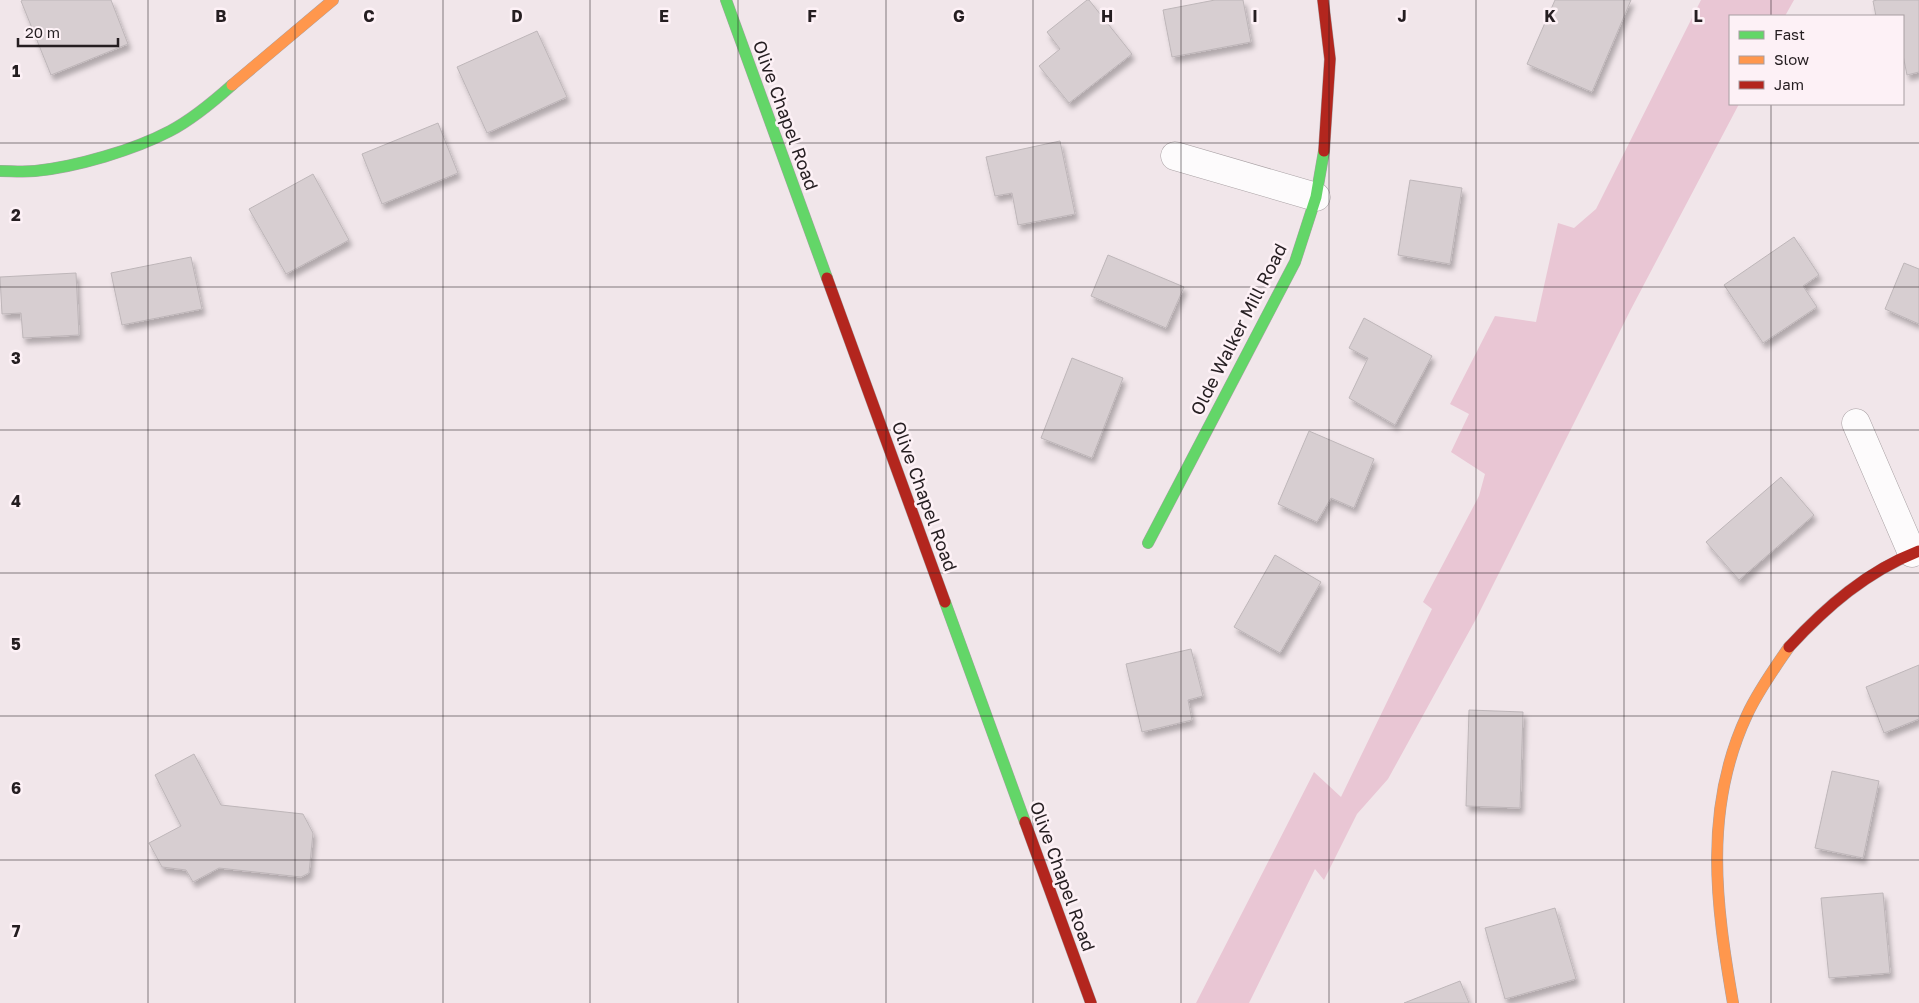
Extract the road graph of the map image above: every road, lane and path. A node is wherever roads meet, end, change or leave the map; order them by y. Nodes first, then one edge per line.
1 (333, 0) edge
2 (726, 0) edge
3 (1322, 0) edge
4 (1175, 156) dead end
5 (0, 171) edge
6 (1316, 197) junction
7 (1856, 423) dead end
8 (1148, 543) dead end
9 (1916, 552) edge
10 (1091, 1003) edge
11 (1733, 1003) edge

1 - 5 street
2 - 10 street, Olive Chapel Road
3 - 6 street, Olde Walker Mill Road
4 - 6 street
6 - 8 street, Olde Walker Mill Road
7 - 9 street
9 - 11 street

